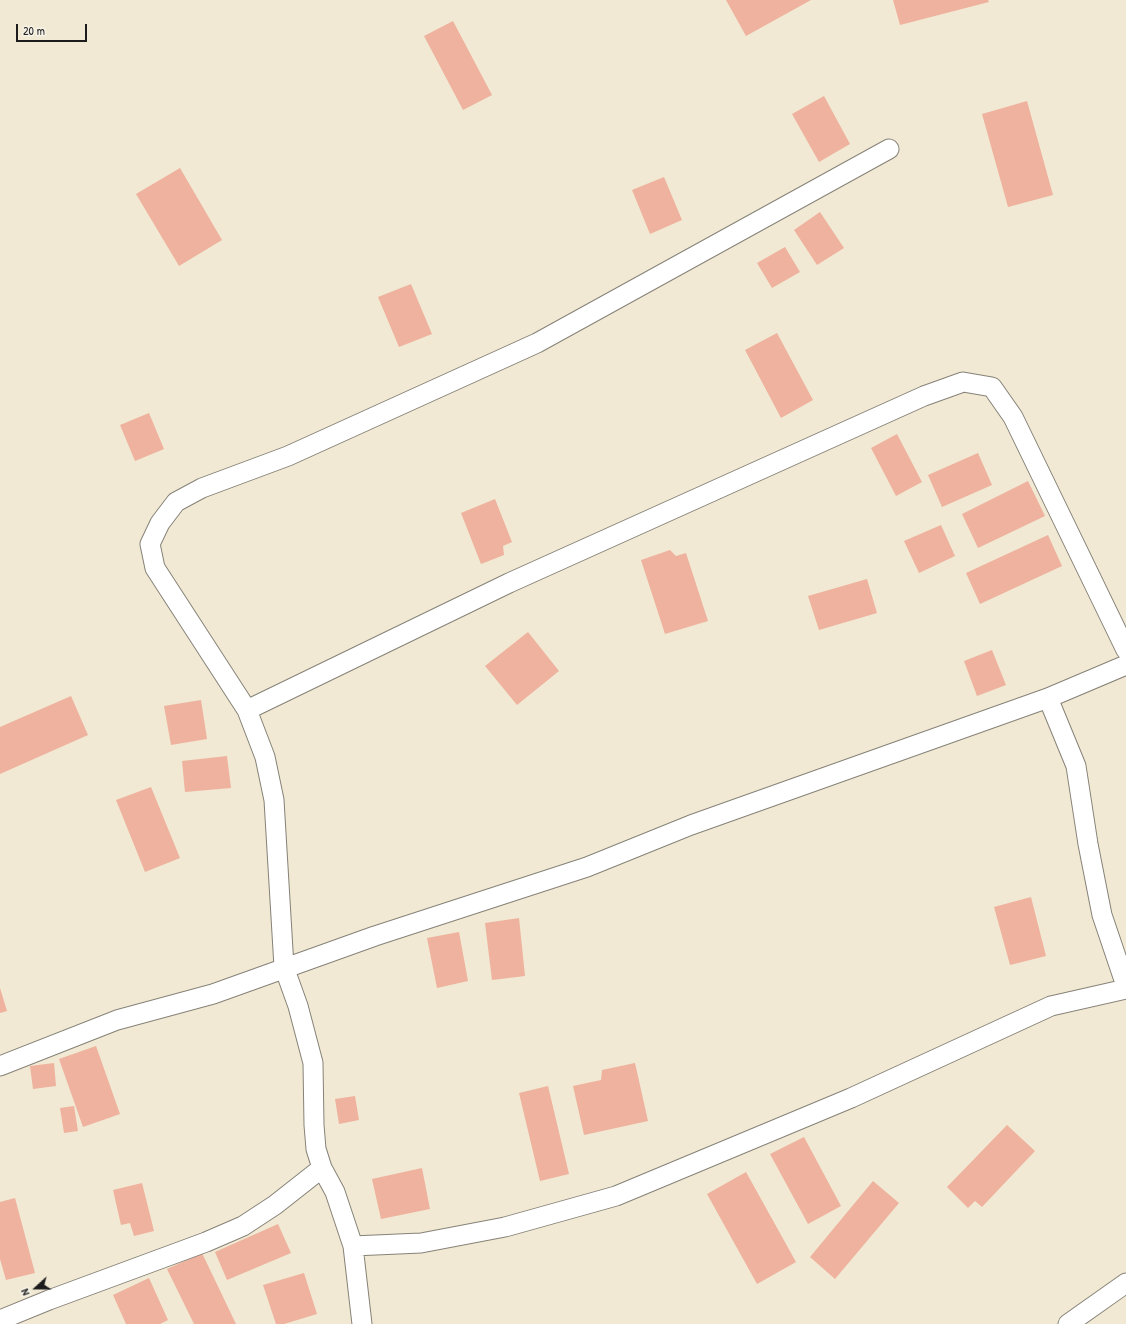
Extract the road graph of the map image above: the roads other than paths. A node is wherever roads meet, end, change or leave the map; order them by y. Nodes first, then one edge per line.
1 (889, 149) dead end
2 (1126, 650) edge
3 (1126, 664) edge
4 (1048, 698) junction
5 (247, 710) junction
6 (284, 967) junction
7 (1126, 986) edge
8 (1126, 990) edge
9 (0, 1066) edge
10 (322, 1168) junction
11 (353, 1246) junction
12 (1126, 1283) edge
13 (0, 1320) edge
14 (362, 1324) edge
15 (1068, 1324) edge

1 - 5 street
2 - 5 street
3 - 4 street
4 - 6 street
4 - 7 street
5 - 6 street
6 - 9 street
6 - 10 street
8 - 11 street
10 - 11 street
10 - 13 street
11 - 14 street
12 - 15 street

